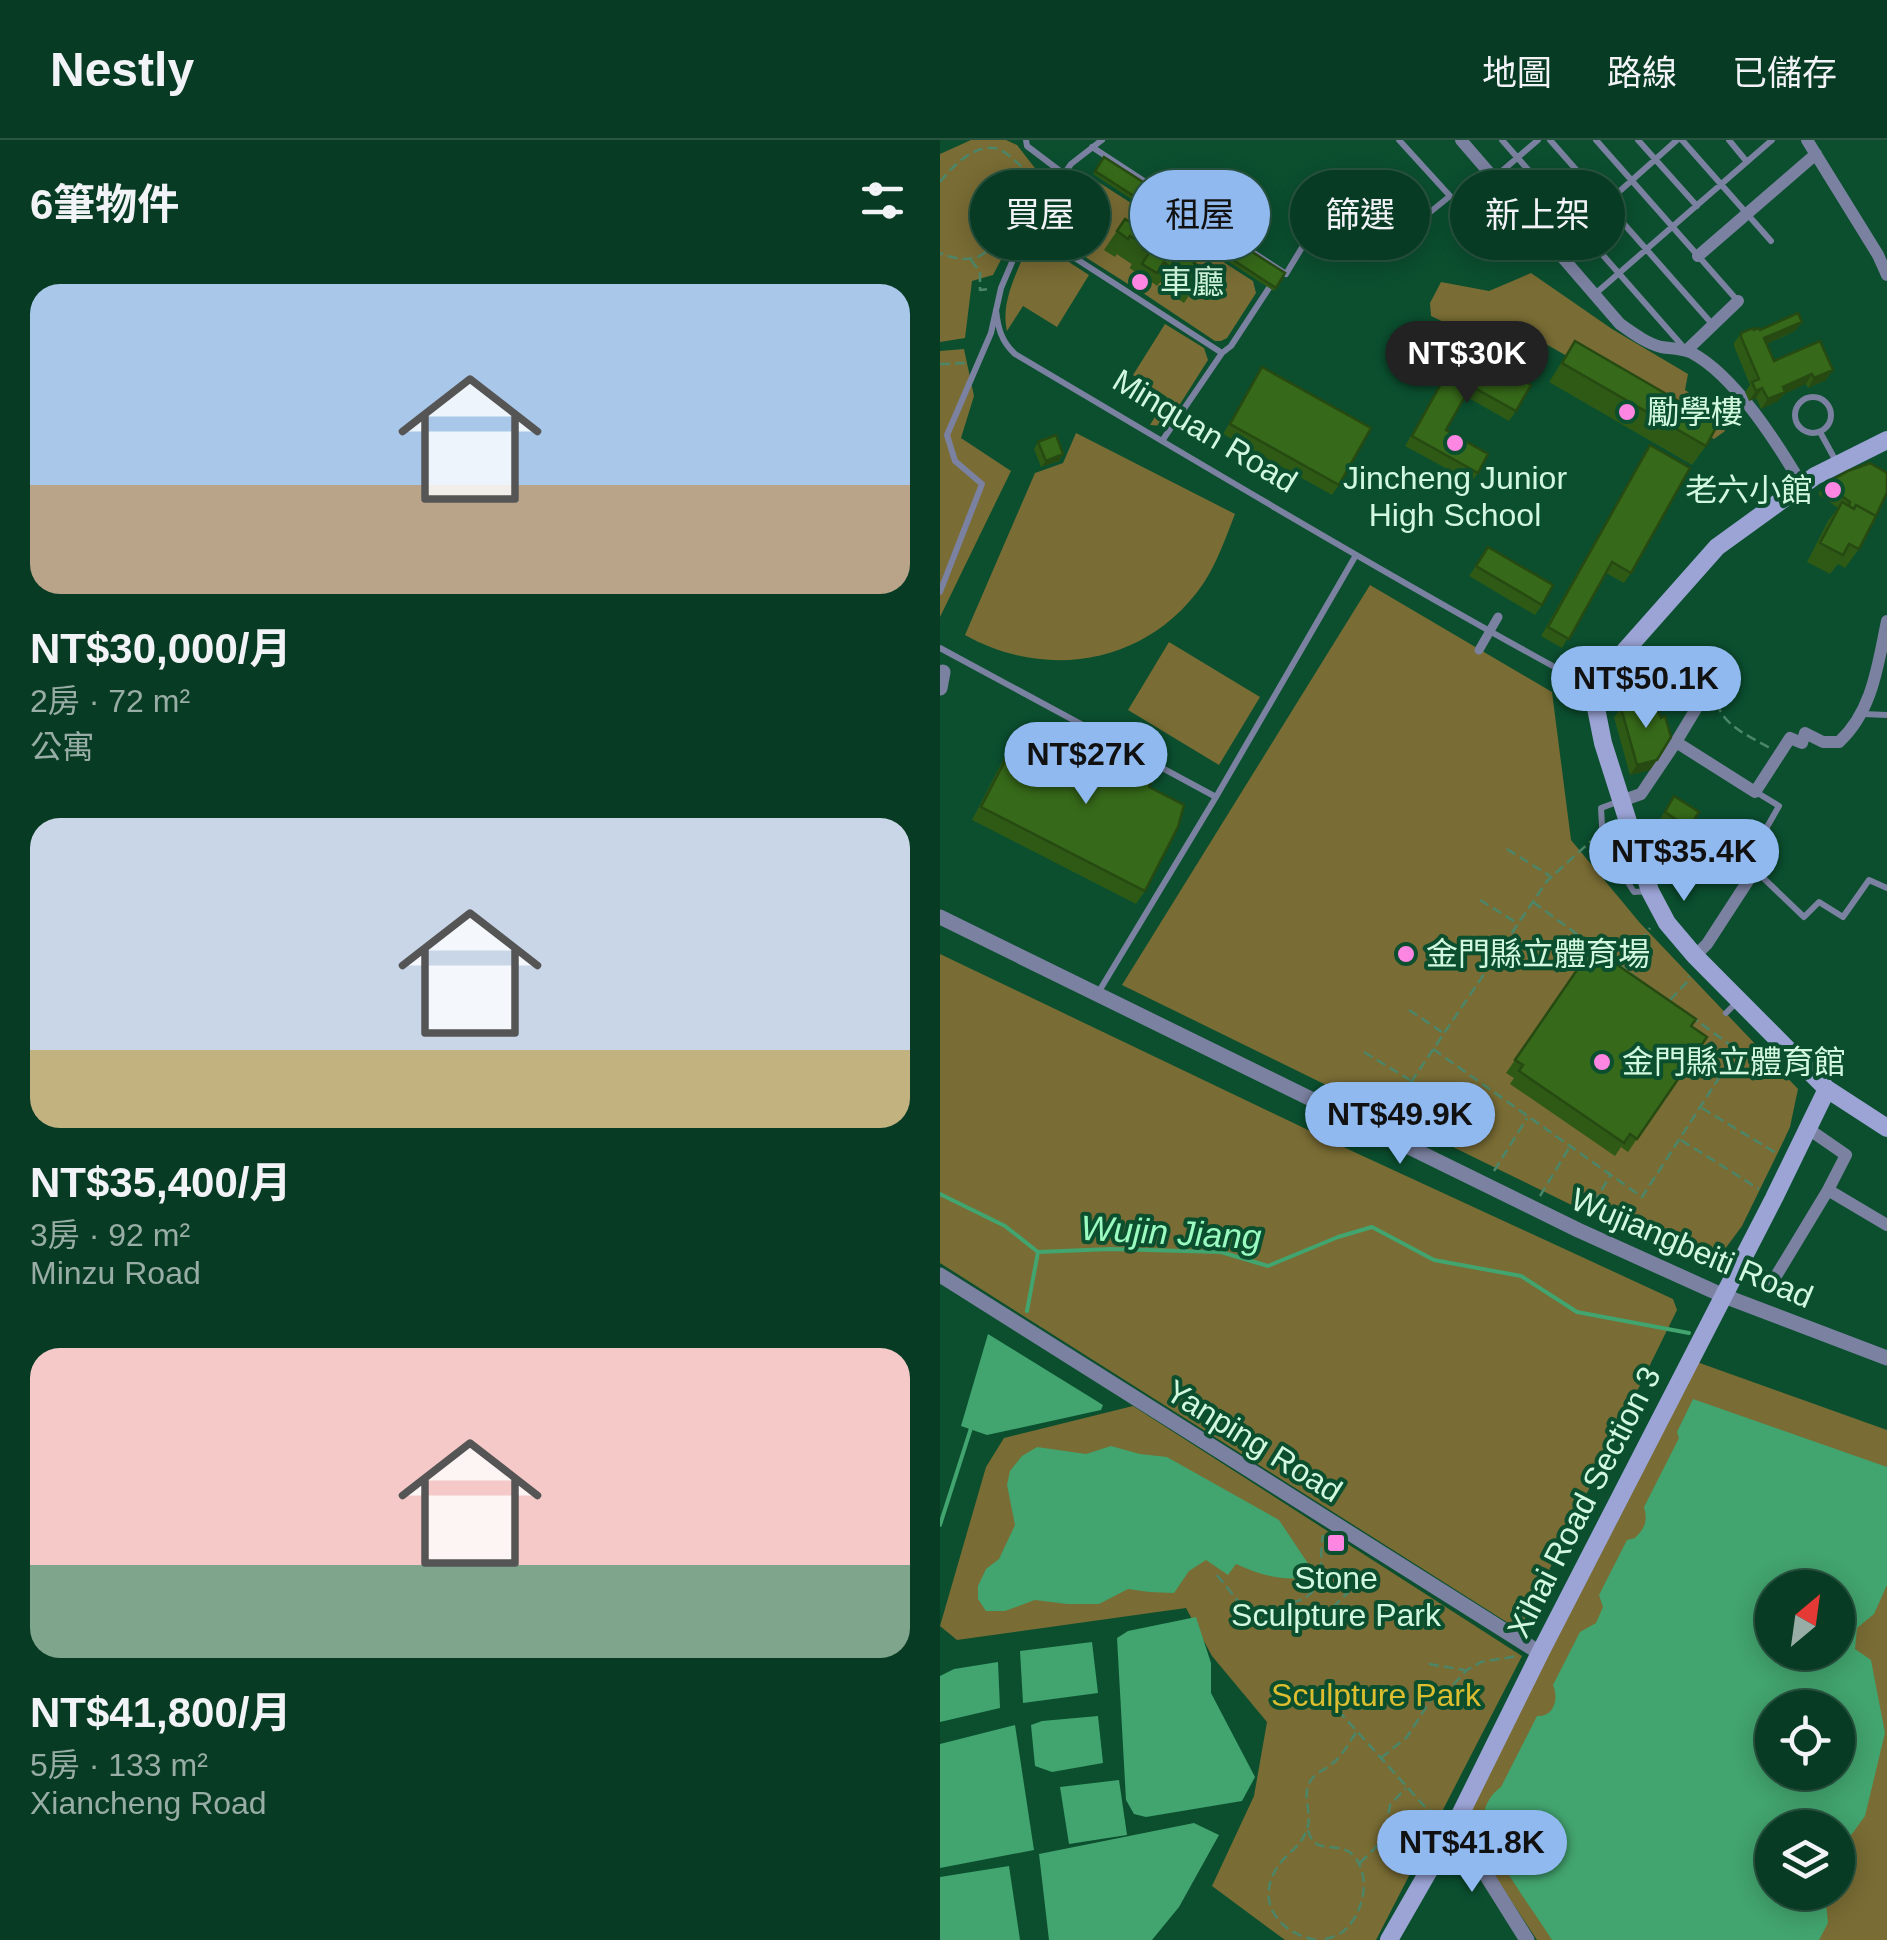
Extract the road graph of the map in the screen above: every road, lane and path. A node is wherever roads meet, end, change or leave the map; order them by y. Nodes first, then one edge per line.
1 (1026, 140) edge
2 (1102, 140) edge
3 (1399, 140) edge
4 (1461, 140) edge
5 (1502, 140) edge
6 (1538, 140) edge
7 (1550, 140) edge
8 (1596, 140) edge
9 (1638, 140) edge
10 (1680, 140) edge
11 (1728, 140) edge
12 (1771, 140) edge
13 (1807, 140) edge
14 (1092, 146) junction
15 (1816, 154) junction
16 (1518, 157) junction
17 (1655, 160) junction
18 (1748, 162) junction
19 (1023, 170) edge
20 (1059, 170) edge
21 (1067, 170) edge
22 (1487, 170) edge
23 (1503, 170) edge
24 (1529, 170) edge
25 (1576, 170) edge
26 (1632, 181) junction
27 (940, 182) edge
28 (1722, 185) junction
29 (1625, 187) edge
30 (1697, 206) junction
31 (1746, 212) junction
32 (1625, 226) edge
33 (1672, 227) junction
34 (1771, 241) dead end
35 (1646, 250) junction
36 (940, 253) edge
37 (1698, 256) junction
38 (970, 259) edge
39 (971, 260) edge
40 (1013, 260) edge
41 (1078, 260) edge
42 (1564, 260) edge
43 (1608, 260) edge
44 (1620, 273) junction
45 (1887, 275) edge
46 (1001, 288) junction
47 (1269, 288) edge
48 (1594, 295) junction
49 (1738, 301) joint
50 (996, 310) junction
51 (1712, 326) junction
52 (1687, 350) junction
53 (1222, 352) junction
54 (979, 363) junction
55 (940, 364) edge
56 (1820, 432) junction
57 (1162, 440) junction
58 (1887, 440) edge
59 (1837, 464) junction
60 (1802, 485) junction
61 (1356, 555) junction
62 (940, 592) edge
63 (1498, 617) dead end
64 (1887, 620) edge
65 (1489, 632) junction
66 (940, 648) edge
67 (1478, 650) dead end
68 (1592, 688) junction
69 (1708, 689) dead end
70 (1860, 714) junction
71 (1887, 714) edge
72 (1676, 742) junction
73 (1755, 792) junction
74 (1216, 797) junction
75 (1621, 801) junction
76 (1603, 830) junction
77 (1507, 849) dead end
78 (1755, 870) junction
79 (1552, 876) junction
80 (1887, 888) edge
81 (1650, 891) junction
82 (1480, 900) dead end
83 (1532, 902) junction
84 (940, 916) edge
85 (1653, 922) dead end
86 (1518, 924) junction
87 (1695, 956) junction
88 (1625, 969) junction
89 (1640, 980) edge
90 (1098, 994) junction
91 (1669, 1001) edge
92 (1733, 1006) junction
93 (1408, 1010) dead end
94 (1694, 1019) edge
95 (1706, 1028) junction
96 (1444, 1033) junction
97 (1433, 1049) junction
98 (1364, 1052) dead end
99 (1411, 1081) junction
100 (1827, 1089) junction
101 (1700, 1107) junction
102 (1528, 1117) junction
103 (1808, 1128) junction
104 (1887, 1128) edge
105 (1387, 1136) junction
106 (1679, 1140) junction
107 (1570, 1146) junction
108 (1792, 1162) junction
109 (1610, 1174) junction
110 (1485, 1184) junction
111 (1828, 1190) junction
112 (1774, 1198) junction
113 (1533, 1208) junction
114 (1887, 1225) edge
115 (1578, 1230) junction
116 (1741, 1263) junction
117 (940, 1276) edge
118 (1724, 1296) junction
119 (1887, 1358) edge
120 (1326, 1519) junction
121 (1385, 1556) junction
122 (1216, 1575) dead end
123 (1292, 1603) dead end
124 (1250, 1616) dead end
125 (1322, 1618) dead end
126 (1540, 1654) junction
127 (1429, 1664) dead end
128 (1467, 1670) junction
129 (1318, 1688) dead end
130 (1357, 1731) junction
131 (1381, 1758) junction
132 (1407, 1787) junction
133 (1454, 1825) junction
134 (1308, 1828) junction
135 (1359, 1864) junction
136 (1318, 1940) edge
137 (1389, 1940) edge
138 (1527, 1940) edge

1 - 20 lane
2 - 14 lane
3 - 14 lane
4 - 22 street
5 - 16 lane
6 - 16 lane
7 - 25 lane
8 - 26 lane
9 - 17 lane
10 - 17 lane
10 - 28 lane
11 - 18 lane
12 - 18 lane
13 - 15 street
14 - 21 lane
15 - 31 street
15 - 45 street
16 - 23 lane
16 - 24 lane
17 - 26 lane
17 - 30 lane
18 - 28 lane
19 - 27 path
26 - 29 lane
26 - 33 lane
28 - 30 lane
28 - 31 lane
30 - 33 lane
31 - 34 lane
31 - 37 street
32 - 35 lane
33 - 35 lane
33 - 37 lane
35 - 44 lane
35 - 51 lane
36 - 38 path
37 - 49 lane
39 - 46 path
40 - 46 lane
41 - 53 lane
42 - 48 street
43 - 44 lane
44 - 48 lane
44 - 52 lane
46 - 50 lane
47 - 53 lane
48 - 52 street
49 - 51 street
50 - 54 lane
50 - 57 lane, Minquan Road
51 - 52 street
52 - 60 street
53 - 57 lane
54 - 55 path
54 - 62 lane
56 - 56 lane
56 - 59 lane
57 - 61 lane, Minquan Road
58 - 59 main road
59 - 60 main road
60 - 68 main road
61 - 65 lane, Minquan Road
61 - 74 lane
63 - 65 street
64 - 70 street
65 - 67 street
65 - 68 lane, Minquan Road
66 - 74 lane
68 - 75 main road
69 - 72 street
70 - 71 lane
70 - 73 street
72 - 73 street
72 - 75 street
73 - 78 lane
74 - 90 lane
75 - 76 lane
75 - 81 main road
76 - 79 path
76 - 81 lane
77 - 79 path
78 - 80 lane
78 - 87 street
79 - 83 path
81 - 87 main road
82 - 86 path
83 - 86 path
83 - 88 path
84 - 90 street, Wujiangbeiti Road
85 - 88 path
86 - 96 path
87 - 91 path
87 - 92 main road
88 - 89 path
90 - 105 street, Wujiangbeiti Road
92 - 95 path
92 - 100 main road
93 - 96 path
94 - 95 path
95 - 101 path
96 - 97 path
97 - 99 path
97 - 102 path
98 - 99 path
99 - 105 path
100 - 103 main road, Xihai Road Section 3
100 - 104 main road
101 - 106 path
101 - 108 path
102 - 107 path
102 - 110 path
103 - 108 main road, Xihai Road Section 3
103 - 111 street
105 - 110 street, Wujiangbeiti Road
106 - 109 path
106 - 112 path
107 - 109 path
107 - 113 path
108 - 112 main road, Xihai Road Section 3
109 - 115 path
110 - 113 street, Wujiangbeiti Road
111 - 114 street
111 - 116 street
112 - 116 main road, Xihai Road Section 3
113 - 115 street, Wujiangbeiti Road
115 - 118 street, Wujiangbeiti Road
116 - 118 main road, Xihai Road Section 3
117 - 120 street, Yanping Road
118 - 119 street, Wujiangbeiti Road
118 - 126 main road, Xihai Road Section 3
120 - 121 street, Yanping Road
120 - 123 path
121 - 125 path
121 - 126 street, Yanping Road
122 - 124 path
126 - 128 path
126 - 133 main road, Xihai Road Section 3
127 - 128 path
128 - 131 path
129 - 130 path
130 - 131 path
130 - 134 path
131 - 132 path
132 - 133 path
132 - 135 path
133 - 137 main road, Xihai Road Section 3
133 - 138 street
134 - 135 path
134 - 136 path
135 - 136 path

